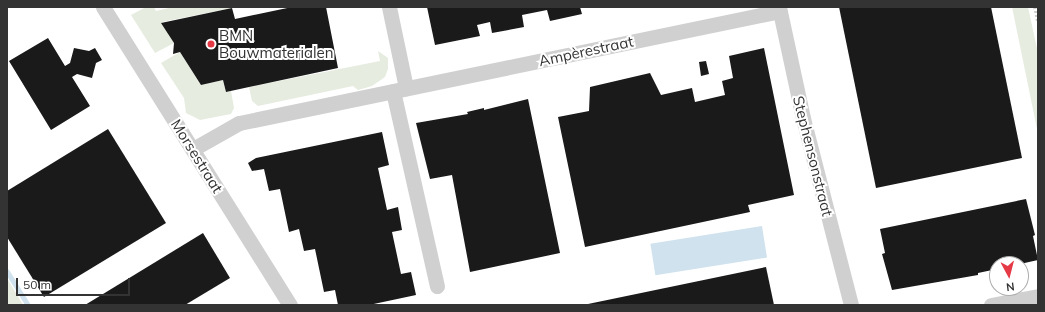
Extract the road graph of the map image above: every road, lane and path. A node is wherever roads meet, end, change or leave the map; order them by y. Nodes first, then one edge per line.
1 (103, 7) edge
2 (389, 7) edge
3 (1035, 7) edge
4 (780, 9) edge
5 (1038, 22) edge
6 (399, 90) junction
7 (193, 149) junction
8 (437, 286) dead end
9 (1038, 296) edge
10 (290, 305) edge
11 (851, 305) edge
12 (991, 305) edge

1 - 7 street, Morsestraat
2 - 6 street
3 - 5 path
4 - 6 street, Ampèrestraat
4 - 11 street, Stephensonstraat
6 - 7 street, Ampèrestraat
6 - 8 street
7 - 10 street, Morsestraat
9 - 12 street

